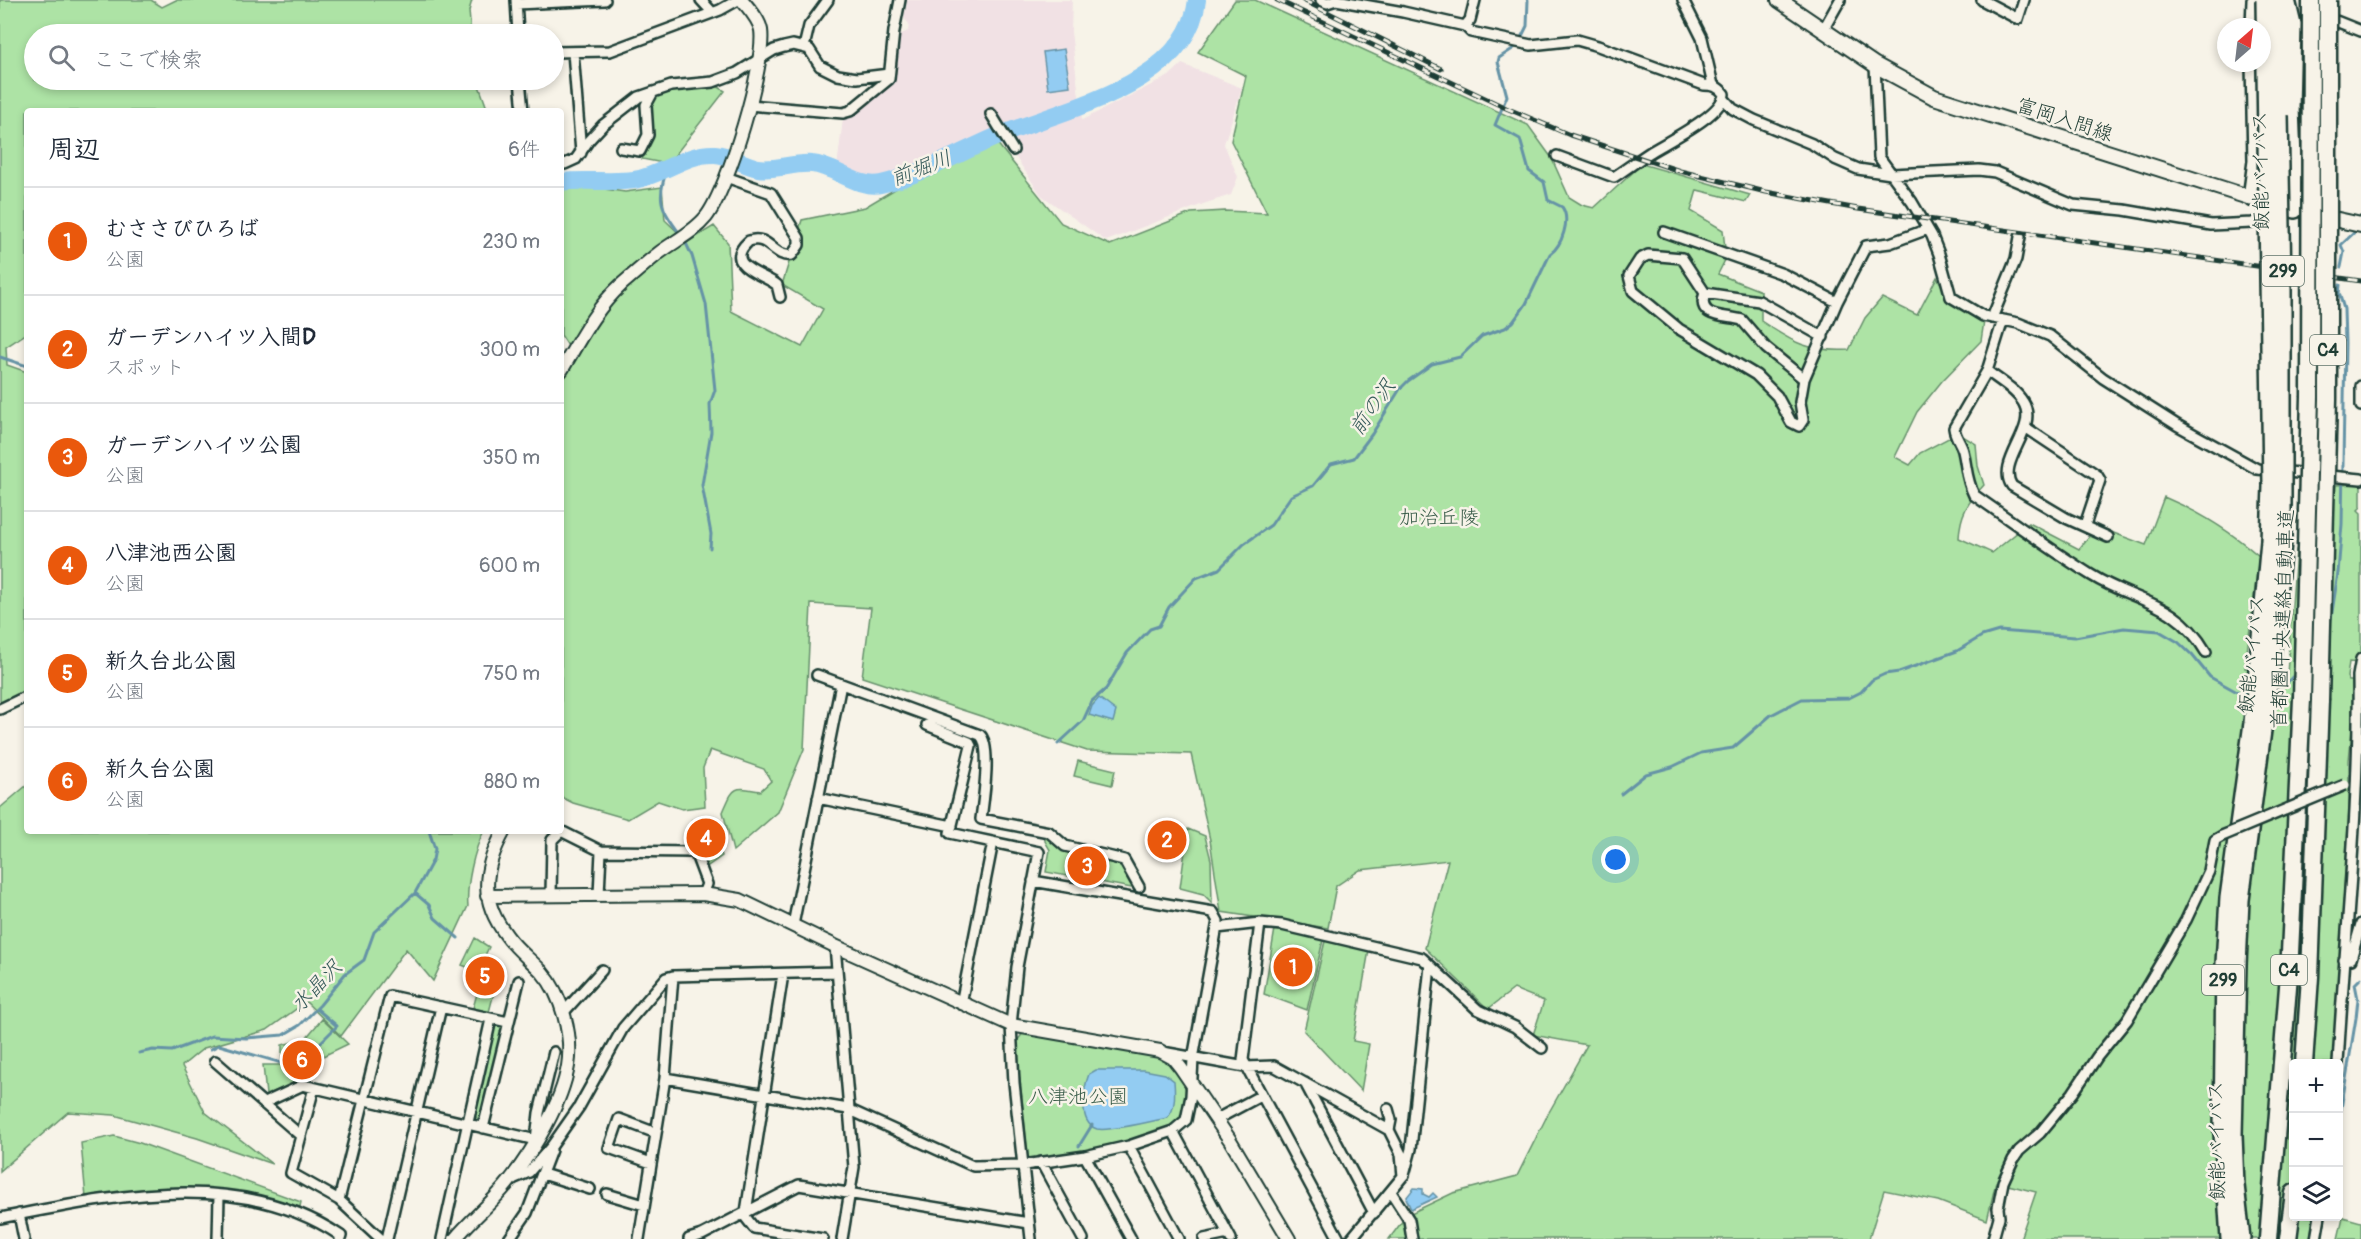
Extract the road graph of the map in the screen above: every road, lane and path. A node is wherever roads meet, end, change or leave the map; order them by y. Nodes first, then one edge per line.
1 (605, 0) edge
2 (701, 0) edge
3 (740, 0) edge
4 (828, 0) edge
5 (900, 0) edge
6 (1321, 0) edge
7 (1336, 0) edge
8 (1475, 0) edge
9 (1683, 0) edge
10 (1779, 0) edge
11 (1840, 0) edge
12 (1982, 0) edge
13 (2024, 0) edge
14 (2255, 0) edge
15 (2264, 0) edge
16 (2272, 0) edge
17 (2278, 0) edge
18 (2328, 0) edge
19 (516, 2) edge
20 (2291, 4) edge
21 (2309, 5) edge
22 (712, 12) junction
23 (2254, 18) edge
24 (517, 24) edge
25 (1465, 26) junction
26 (1823, 30) junction
27 (2361, 31) edge
28 (804, 47) junction
29 (564, 52) edge
30 (573, 52) junction
31 (760, 59) junction
32 (1875, 65) junction
33 (2254, 72) edge
34 (889, 74) junction
35 (1713, 85) junction
36 (521, 90) edge
37 (653, 92) junction
38 (1724, 99) junction
39 (749, 105) junction
40 (523, 108) edge
41 (991, 114) dead end
42 (621, 148) dead end
43 (1013, 150) dead end
44 (581, 153) junction
45 (1557, 156) dead end
46 (564, 164) edge
47 (1891, 174) junction
48 (727, 176) junction
49 (2251, 198) junction
50 (2291, 209) junction
51 (2358, 225) edge
52 (1928, 229) junction
53 (1664, 232) dead end
54 (2020, 237) dead end
55 (1686, 240) junction
56 (1682, 258) junction
57 (1705, 293) junction
58 (780, 297) dead end
59 (1837, 302) junction
60 (1992, 318) junction
61 (2002, 320) junction
62 (1823, 337) junction
63 (564, 364) edge
64 (1987, 371) junction
65 (1804, 379) junction
66 (2361, 386) edge
67 (2361, 406) edge
68 (2025, 427) junction
69 (2361, 479) edge
70 (2085, 525) junction
71 (2108, 537) dead end
72 (2276, 542) junction
73 (2206, 652) dead end
74 (2361, 659) edge
75 (818, 675) dead end
76 (841, 684) junction
77 (24, 697) edge
78 (0, 709) edge
79 (2360, 712) edge
80 (2259, 723) junction
81 (927, 725) dead end
82 (2359, 746) edge
83 (2350, 783) junction
84 (2358, 794) edge
85 (818, 798) junction
86 (952, 826) junction
87 (564, 832) edge
88 (503, 834) edge
89 (558, 834) edge
90 (993, 842) junction
91 (2358, 843) edge
92 (601, 851) junction
93 (1033, 881) junction
94 (1139, 887) dead end
95 (703, 894) junction
96 (551, 895) junction
97 (599, 895) junction
98 (487, 896) junction
99 (1260, 923) junction
100 (2361, 924) edge
101 (793, 925) junction
102 (1217, 928) junction
103 (835, 946) junction
104 (2344, 960) junction
105 (1430, 966) junction
106 (602, 970) dead end
107 (836, 972) junction
108 (783, 974) junction
109 (673, 976) junction
110 (519, 981) dead end
111 (962, 1004) junction
112 (441, 1007) junction
113 (563, 1013) junction
114 (491, 1019) junction
115 (508, 1022) junction
116 (1011, 1025) junction
117 (1542, 1048) dead end
118 (1160, 1051) junction
119 (554, 1053) dead end
120 (1193, 1059) junction
121 (2304, 1059) edge
122 (2338, 1059) edge
123 (214, 1061) dead end
124 (1245, 1067) junction
125 (665, 1078) junction
126 (1191, 1082) junction
127 (1305, 1083) junction
128 (314, 1088) junction
129 (764, 1095) junction
130 (1260, 1096) junction
131 (364, 1100) junction
132 (264, 1103) junction
133 (848, 1108) junction
134 (1389, 1109) dead end
135 (416, 1112) junction
136 (1216, 1119) junction
137 (467, 1124) junction
138 (483, 1128) junction
139 (1389, 1130) junction
140 (1173, 1131) junction
141 (656, 1133) junction
142 (301, 1136) junction
143 (536, 1140) junction
144 (1129, 1146) junction
145 (551, 1147) junction
146 (1085, 1156) junction
147 (1041, 1162) junction
148 (651, 1163) junction
149 (1024, 1165) junction
150 (543, 1174) junction
151 (1404, 1176) junction
152 (510, 1180) junction
153 (590, 1189) dead end
154 (1391, 1192) junction
155 (607, 1194) dead end
156 (850, 1194) junction
157 (219, 1195) junction
158 (339, 1200) junction
159 (644, 1205) junction
160 (744, 1213) junction
161 (1374, 1213) junction
162 (19, 1214) junction
163 (0, 1218) edge
164 (2290, 1221) edge
165 (2319, 1221) edge
166 (1029, 1223) junction
167 (1229, 1236) edge
168 (692, 1238) edge
169 (24, 1239) edge
170 (218, 1239) edge
171 (340, 1239) edge
172 (381, 1239) edge
173 (387, 1239) edge
174 (442, 1239) edge
175 (455, 1239) edge
176 (509, 1239) edge
177 (639, 1239) edge
178 (823, 1239) edge
179 (842, 1239) edge
180 (1031, 1239) edge
181 (1083, 1239) edge
182 (1131, 1239) edge
183 (1179, 1239) edge
184 (1204, 1239) edge
185 (1289, 1239) edge
186 (1339, 1239) edge
187 (1351, 1239) edge
188 (1412, 1239) edge
189 (1993, 1239) edge
190 (2229, 1239) edge
191 (2242, 1239) edge
192 (2268, 1239) edge
193 (2288, 1239) edge
194 (2316, 1239) edge

1 - 19 street
2 - 22 street
3 - 22 street
3 - 31 street
4 - 28 street
5 - 34 street
6 - 7 street
7 - 25 street
8 - 25 street
9 - 35 street
10 - 26 main road, 富岡入間線
11 - 26 street
12 - 13 street
14 - 23 highway
15 - 72 highway, 飯能バイパス / 299, bridge
16 - 20 street
17 - 72 highway, 飯能バイパス / 299, bridge
18 - 121 highway, 首都圏中央連絡自動車道 / C4, bridge
19 - 24 street
20 - 50 highway, bridge
21 - 27 street
21 - 192 highway, 首都圏中央連絡自動車道 / C4, bridge
22 - 30 street
25 - 35 street
26 - 32 main road, 富岡入間線
28 - 31 street
28 - 34 street
29 - 30 street
30 - 44 street
31 - 37 street
31 - 39 street
32 - 47 street
32 - 49 main road, 富岡入間線
33 - 49 highway
34 - 39 street
35 - 38 street
36 - 40 street
37 - 42 street
37 - 44 street
38 - 45 street
38 - 47 street
39 - 48 street
41 - 43 street
44 - 46 street
47 - 50 street
47 - 52 street
48 - 58 street
48 - 63 street
49 - 50 main road, 富岡入間線
50 - 51 main road, 富岡入間線
52 - 59 street
52 - 60 street
53 - 55 street
54 - 60 street
55 - 56 street
55 - 59 street
56 - 57 street
56 - 65 street
57 - 62 street
57 - 65 street
59 - 62 street
60 - 61 street
61 - 64 street
61 - 69 street
62 - 65 street
64 - 68 street
64 - 73 street
66 - 67 street
68 - 70 street
68 - 70 street
70 - 71 street
72 - 80 highway, 飯能バイパス / 299
74 - 79 street
75 - 76 street
76 - 85 street
76 - 94 street
77 - 78 street
79 - 82 street
80 - 190 highway, 飯能バイパス / 299
80 - 191 highway, 飯能バイパス / 299
81 - 86 street
82 - 83 street
83 - 84 street
83 - 189 street, bridge
84 - 91 street
85 - 86 street
85 - 101 street
86 - 90 street
87 - 92 street
88 - 98 street
89 - 96 street
90 - 93 street
90 - 111 street
91 - 104 street
92 - 95 street
92 - 97 street
93 - 102 street
93 - 116 street
95 - 97 street
95 - 101 street
96 - 97 street
96 - 98 street
98 - 113 street
99 - 102 street
99 - 105 street
99 - 124 street
100 - 104 street
101 - 103 street
102 - 120 street
103 - 107 street
103 - 111 street
104 - 122 street
105 - 117 street
105 - 151 street
106 - 113 street
107 - 108 street
107 - 133 street
108 - 109 street
108 - 129 street
109 - 125 street
109 - 145 street
110 - 115 street
111 - 116 street
112 - 114 street
112 - 131 street
112 - 135 street
113 - 143 street
114 - 115 street
114 - 137 street
115 - 138 street
116 - 118 street
116 - 149 street
118 - 120 street
118 - 126 street
119 - 143 street
120 - 124 street
120 - 126 street
123 - 132 street
124 - 127 street
124 - 130 street
125 - 129 street
125 - 141 street
126 - 136 street
126 - 140 street
127 - 139 street
127 - 161 street
128 - 131 street
128 - 132 street
128 - 142 street
129 - 133 street
129 - 160 street
130 - 136 street
130 - 186 street
131 - 135 street
131 - 158 street
132 - 142 street
133 - 149 street
133 - 156 street
134 - 139 street
135 - 137 street
135 - 173 street
136 - 185 street
137 - 138 street
137 - 174 street
138 - 143 street
139 - 151 street
140 - 144 street
140 - 167 street
141 - 148 street
141 - 148 street
142 - 158 street
143 - 152 street
144 - 146 street
144 - 183 street
145 - 150 street
145 - 152 street
146 - 147 street
146 - 182 street
147 - 149 street
147 - 181 street
148 - 159 street
149 - 166 street
150 - 153 street
150 - 176 street
151 - 154 street
152 - 175 street
154 - 161 street
154 - 188 street
155 - 159 street
156 - 160 street
156 - 166 street
156 - 179 street
157 - 162 street
157 - 170 street
157 - 171 street
158 - 172 street
159 - 177 street
160 - 168 street
160 - 178 street
161 - 187 street
162 - 163 street
162 - 169 street
164 - 193 highway
165 - 194 street
166 - 180 street
167 - 184 street

